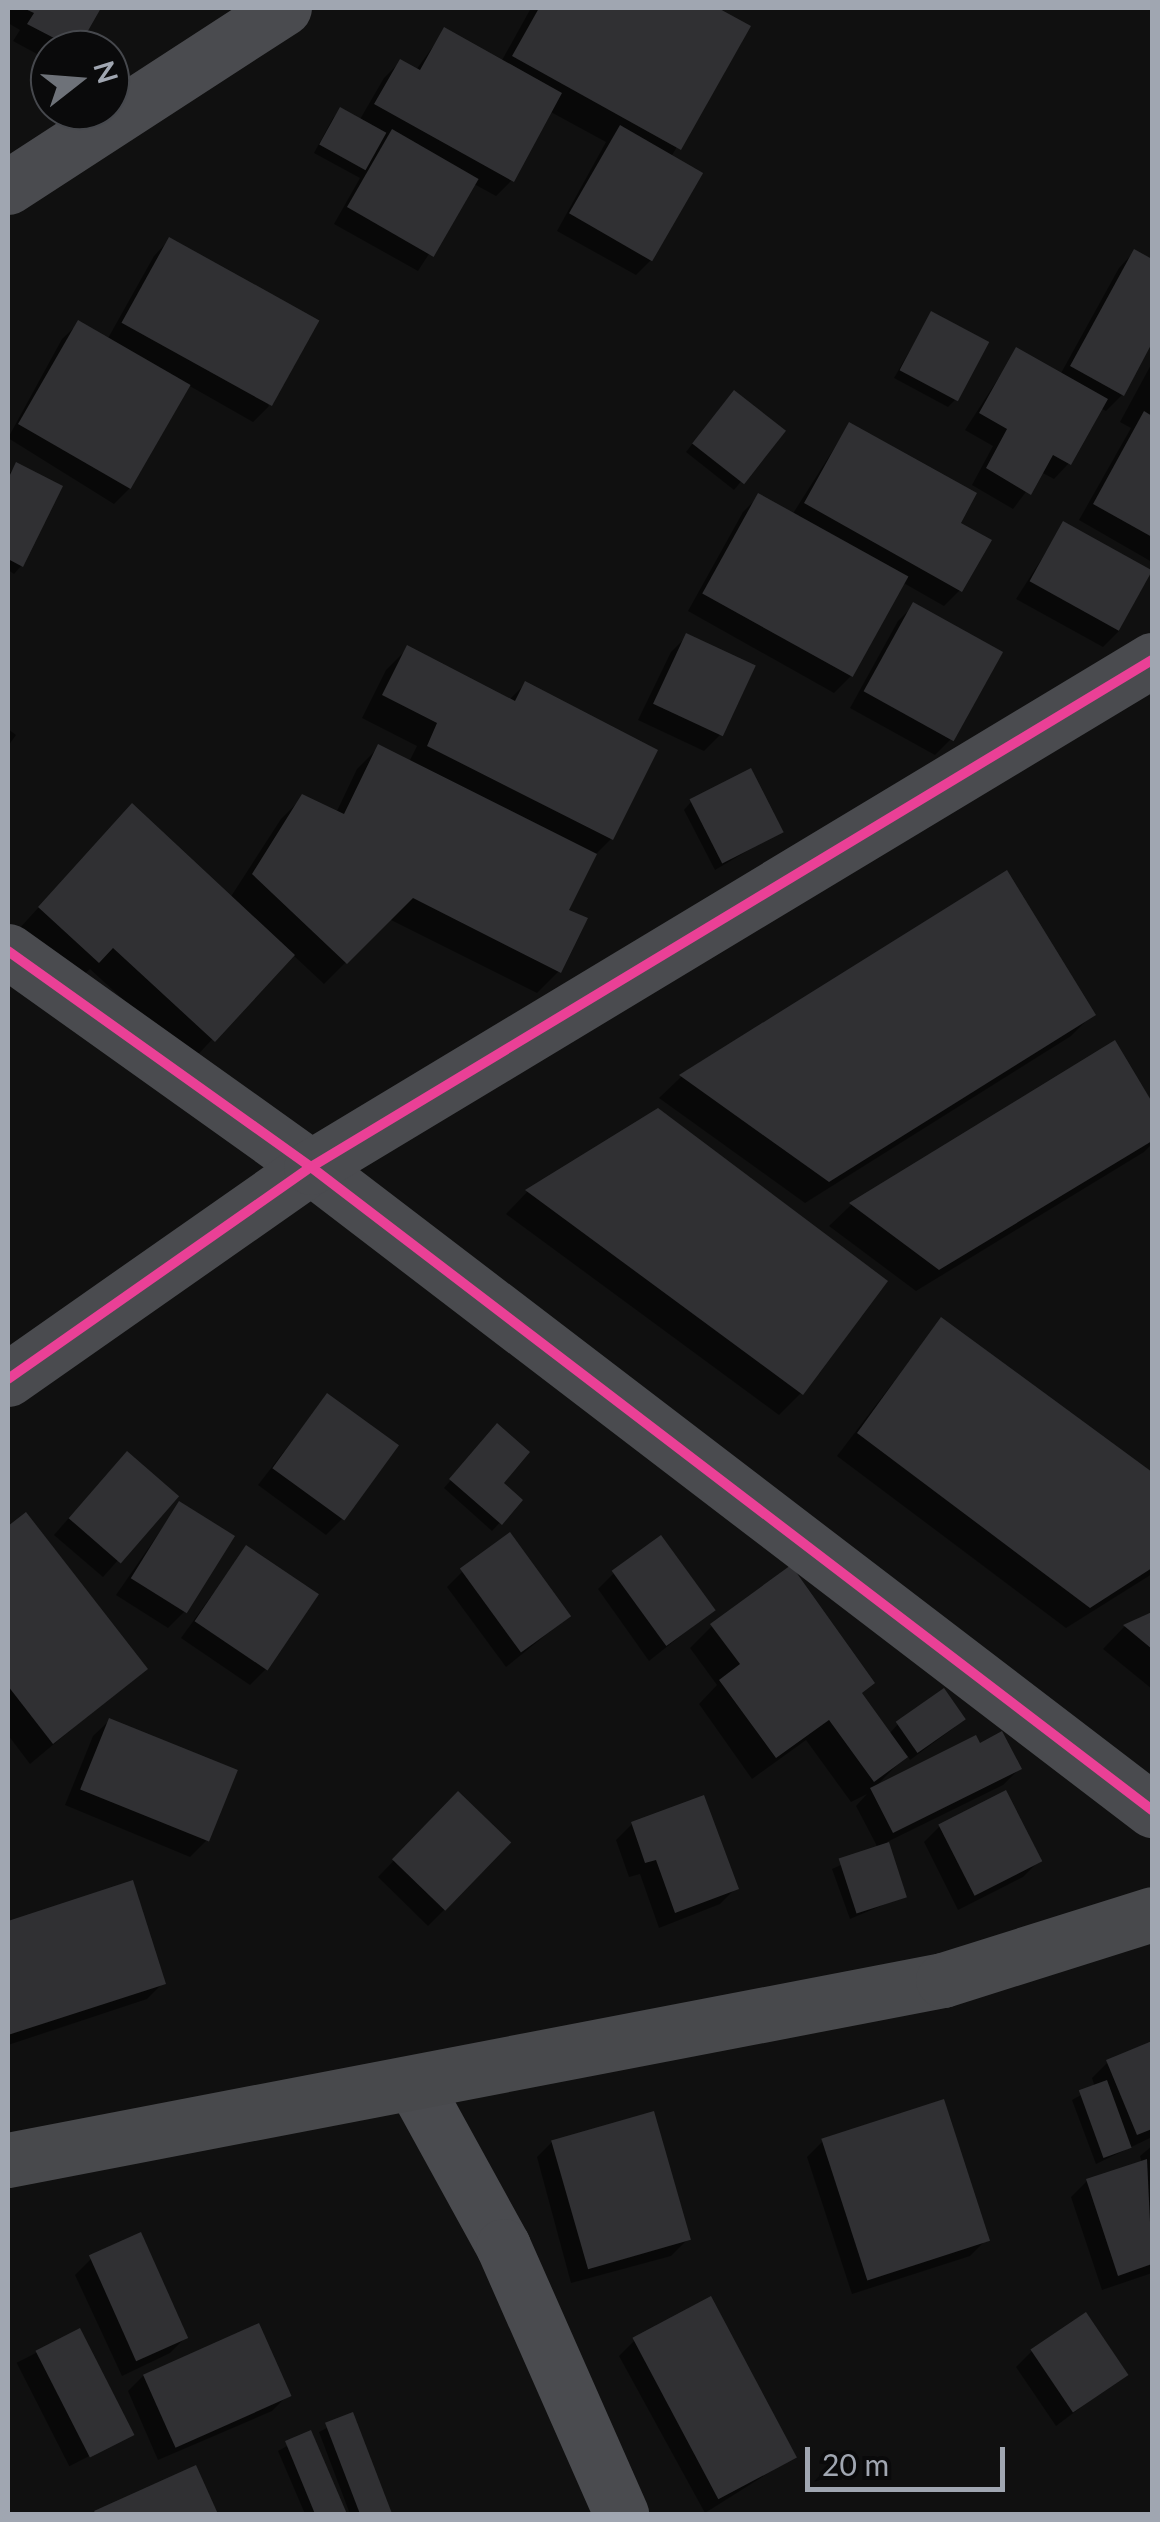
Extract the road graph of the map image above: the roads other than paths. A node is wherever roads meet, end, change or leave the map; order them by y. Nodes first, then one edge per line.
1 (284, 8) edge
2 (8, 187) edge
3 (1152, 660) edge
4 (8, 950) edge
5 (311, 1168) junction
6 (8, 1379) edge
7 (1152, 1810) edge
8 (1152, 1914) edge
9 (415, 2086) junction
10 (8, 2160) edge
11 (621, 2514) edge

1 - 2 street
3 - 5 street
4 - 5 street
5 - 6 street
5 - 7 street
8 - 9 main road
9 - 10 main road
9 - 11 street

